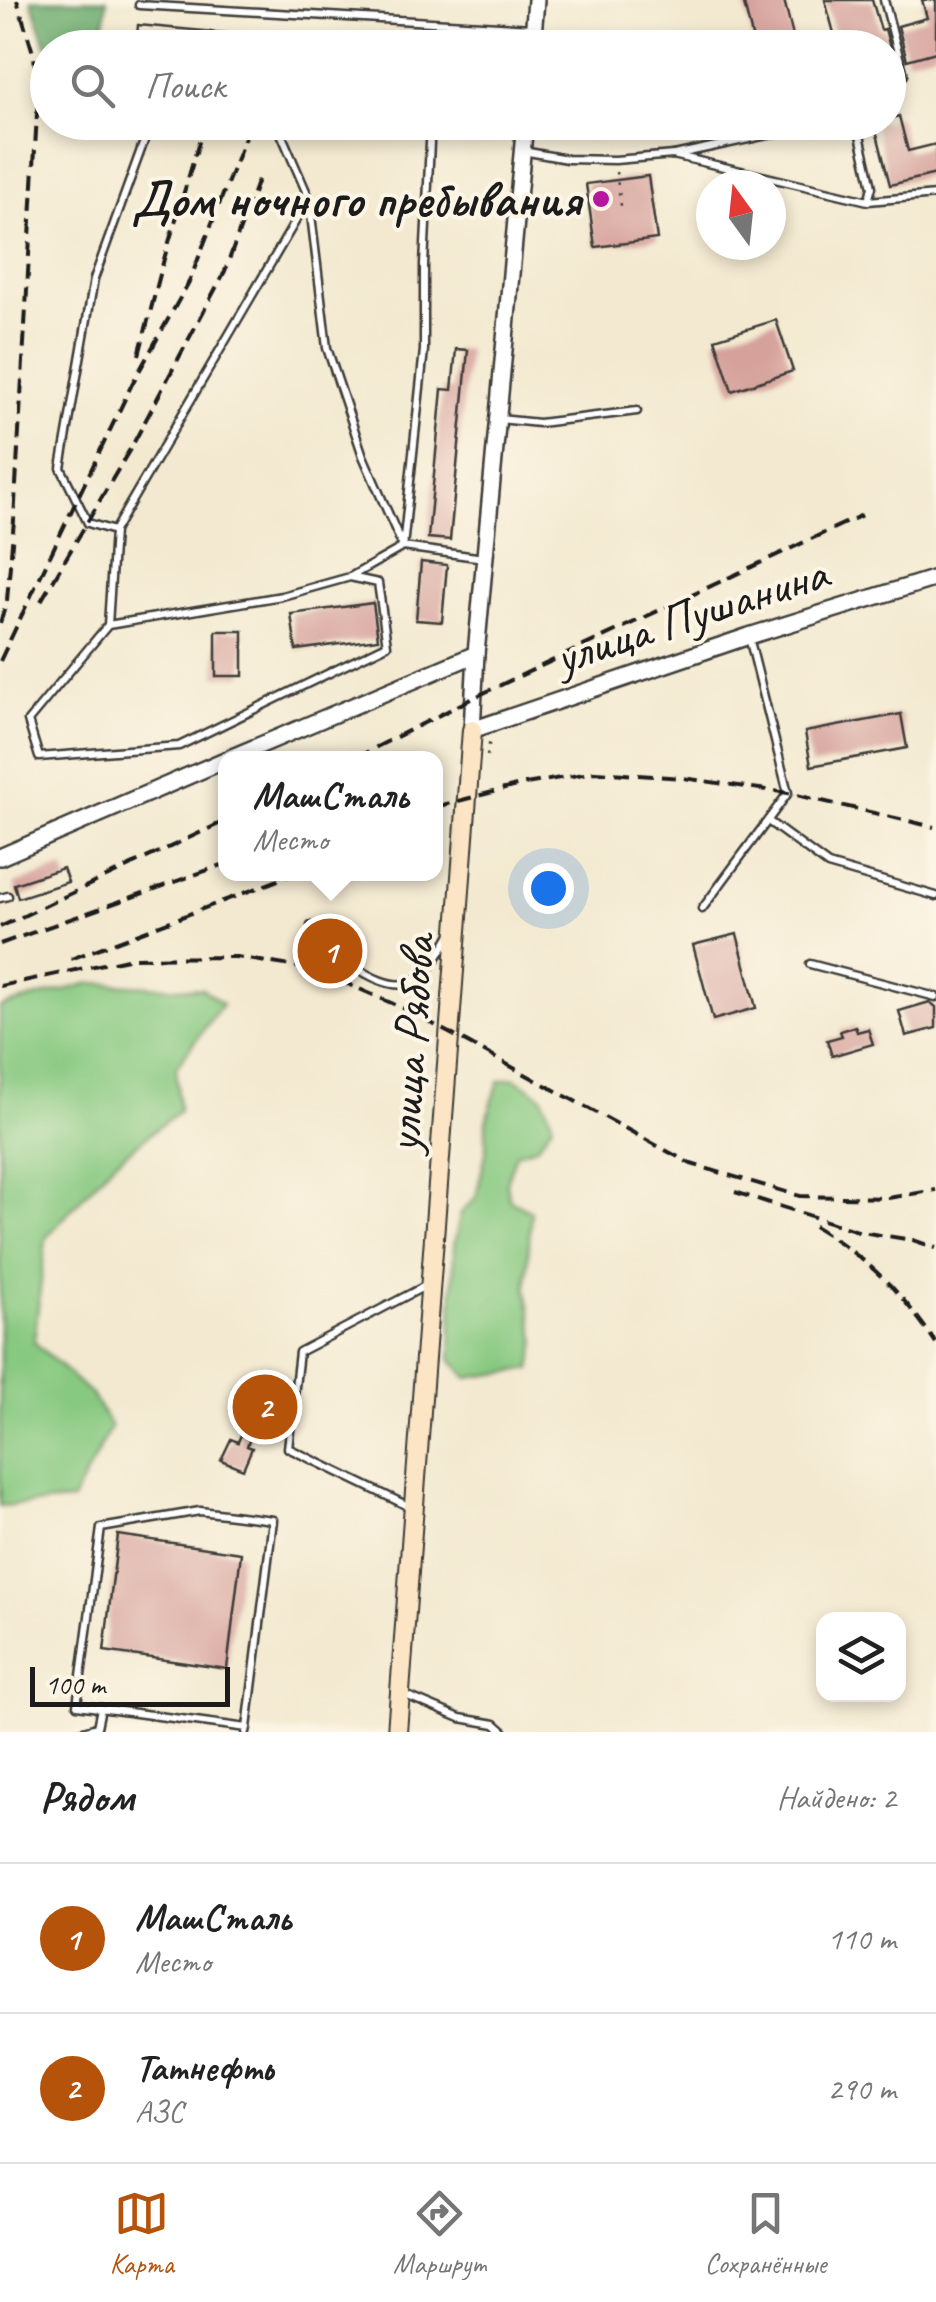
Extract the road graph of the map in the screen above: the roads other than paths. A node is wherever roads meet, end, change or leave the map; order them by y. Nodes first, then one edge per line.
1 (536, 0) edge
2 (884, 0) edge
3 (139, 6) dead end
4 (533, 28) joint
5 (892, 30) edge
6 (144, 140) edge
7 (284, 140) edge
8 (430, 140) edge
9 (523, 140) edge
10 (743, 140) edge
11 (861, 140) edge
12 (522, 151) junction
13 (672, 155) junction
14 (936, 195) edge
15 (309, 198) junction
16 (868, 201) junction
17 (636, 411) dead end
18 (498, 419) junction
19 (114, 531) junction
20 (403, 547) junction
21 (485, 558) junction
22 (350, 577) junction
23 (936, 578) edge
24 (108, 625) junction
25 (749, 636) junction
26 (476, 654) junction
27 (472, 730) junction
28 (246, 751) edge
29 (218, 763) edge
30 (768, 821) junction
31 (0, 857) edge
32 (936, 896) edge
33 (702, 909) dead end
34 (459, 920) junction
35 (311, 926) dead end
36 (810, 964) dead end
37 (936, 998) edge
38 (432, 1282) junction
39 (415, 1510) junction
40 (402, 1694) junction
41 (101, 1708) junction
42 (460, 1718) junction
43 (247, 1730) edge
44 (80, 1732) edge
45 (397, 1732) edge
46 (458, 1732) edge
47 (504, 1732) edge

1 - 4 street
2 - 5 lane
3 - 4 lane
6 - 19 lane
7 - 15 lane
8 - 20 lane
9 - 12 street, улица Рябова
10 - 13 lane
11 - 16 lane
12 - 13 lane
12 - 18 street, улица Рябова
13 - 16 lane
14 - 16 lane
15 - 19 lane
15 - 20 lane
17 - 18 lane
18 - 21 street, улица Рябова
19 - 24 lane
20 - 21 lane
20 - 22 lane
21 - 26 street, улица Рябова
22 - 24 lane
22 - 24 lane
23 - 25 street, улица Пушанина
25 - 27 street, улица Пушанина
25 - 30 lane
26 - 27 street, улица Рябова
26 - 28 street
27 - 34 main road, улица Рябова
29 - 31 street
30 - 32 lane
30 - 33 lane
34 - 35 lane
34 - 38 main road, улица Рябова
36 - 37 lane
38 - 39 main road, улица Рябова
38 - 39 lane
39 - 40 main road, улица Рябова
40 - 42 lane
40 - 45 main road, улица Рябова
41 - 43 lane
41 - 43 lane
41 - 44 lane
42 - 46 lane
42 - 47 lane

